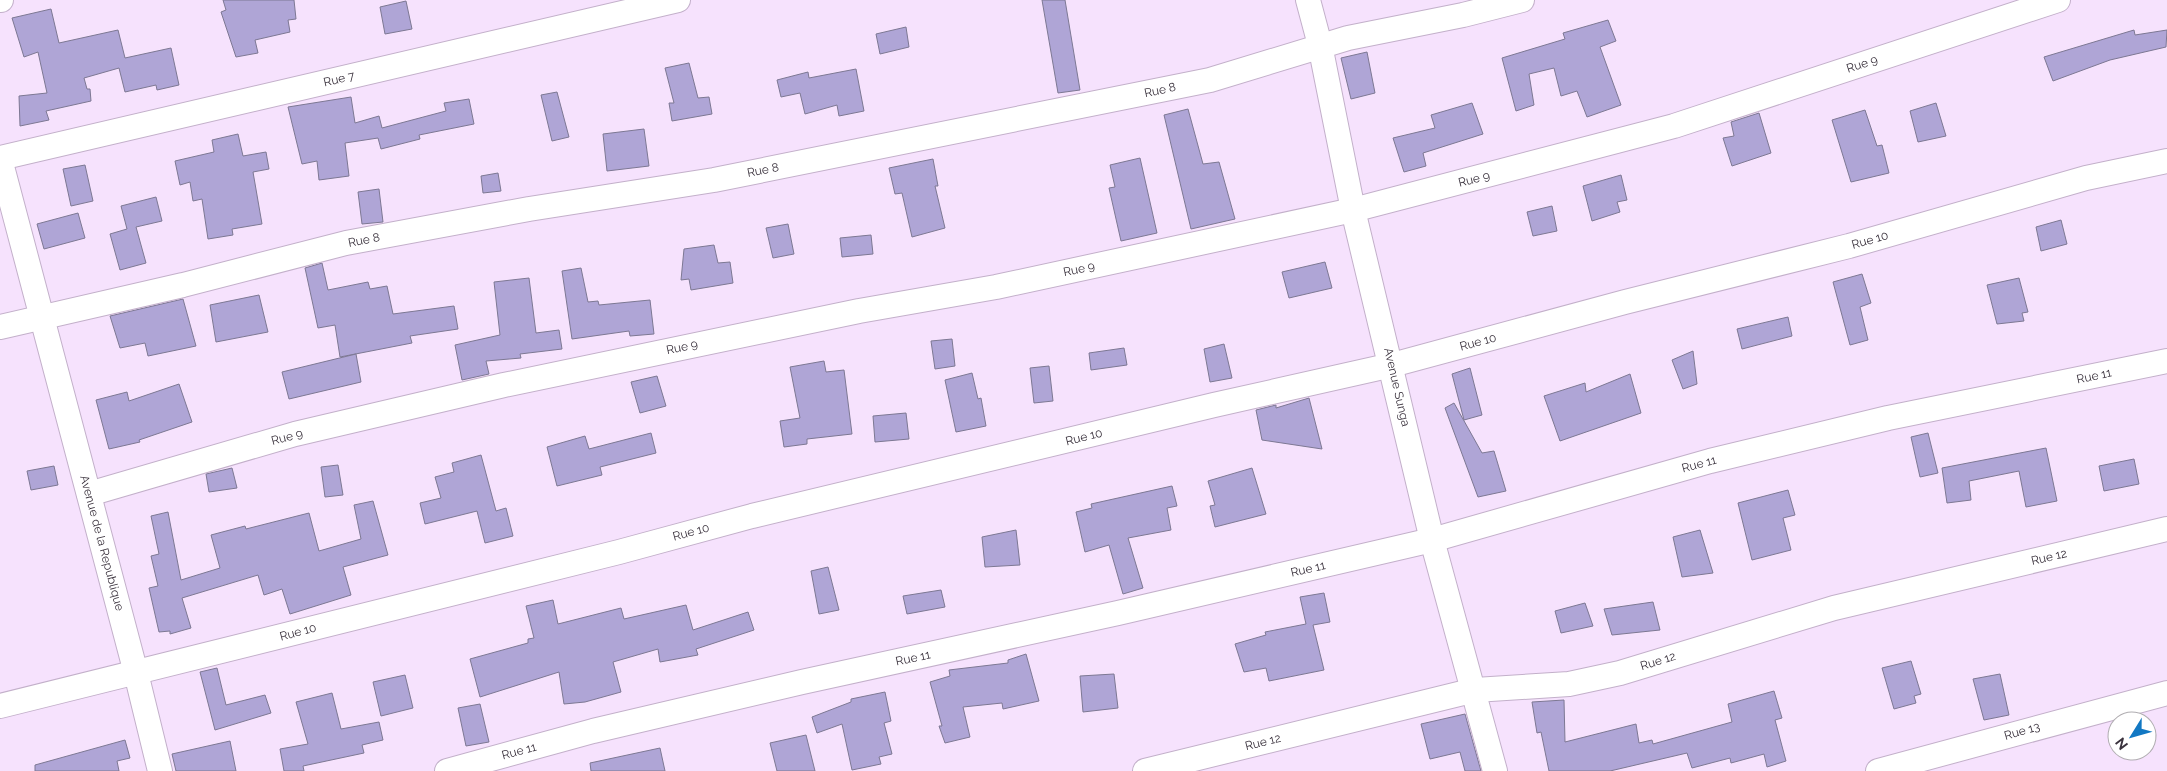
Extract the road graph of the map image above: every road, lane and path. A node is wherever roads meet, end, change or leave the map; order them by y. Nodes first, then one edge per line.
1 (678, 0) edge
2 (1308, 0) edge
3 (1522, 0) edge
4 (2058, 0) edge
5 (1320, 46) junction
6 (0, 159) edge
7 (2167, 161) edge
8 (1353, 210) junction
9 (42, 316) junction
10 (0, 327) edge
11 (2167, 361) edge
12 (1392, 365) junction
13 (89, 494) junction
14 (2167, 529) edge
15 (1432, 540) junction
16 (136, 673) junction
17 (1475, 690) junction
18 (2167, 693) edge
19 (0, 706) edge
20 (160, 771) edge
21 (447, 771) edge
22 (1145, 771) edge
23 (1495, 771) edge
24 (1878, 771) edge

1 - 6 street, Rue 7
2 - 5 street, Avenue Sunga
3 - 5 street, Rue 8
4 - 8 street, Rue 9
5 - 8 street, Avenue Sunga
5 - 9 street, Rue 8
6 - 9 street, Avenue de la Republique
7 - 12 street, Rue 10
8 - 12 street, Avenue Sunga
8 - 13 street, Rue 9
9 - 10 street, Rue 8
9 - 13 street, Avenue de la Republique
11 - 15 street, Rue 11
12 - 15 street, Avenue Sunga
12 - 16 street, Rue 10
13 - 16 street, Avenue de la Republique
14 - 17 street, Rue 12
15 - 17 street, Avenue Sunga
15 - 21 street, Rue 11
16 - 19 street, Rue 10
16 - 20 street, Avenue de la Republique
17 - 22 street, Rue 12
17 - 23 street, Avenue Sunga
18 - 24 street, Rue 13

